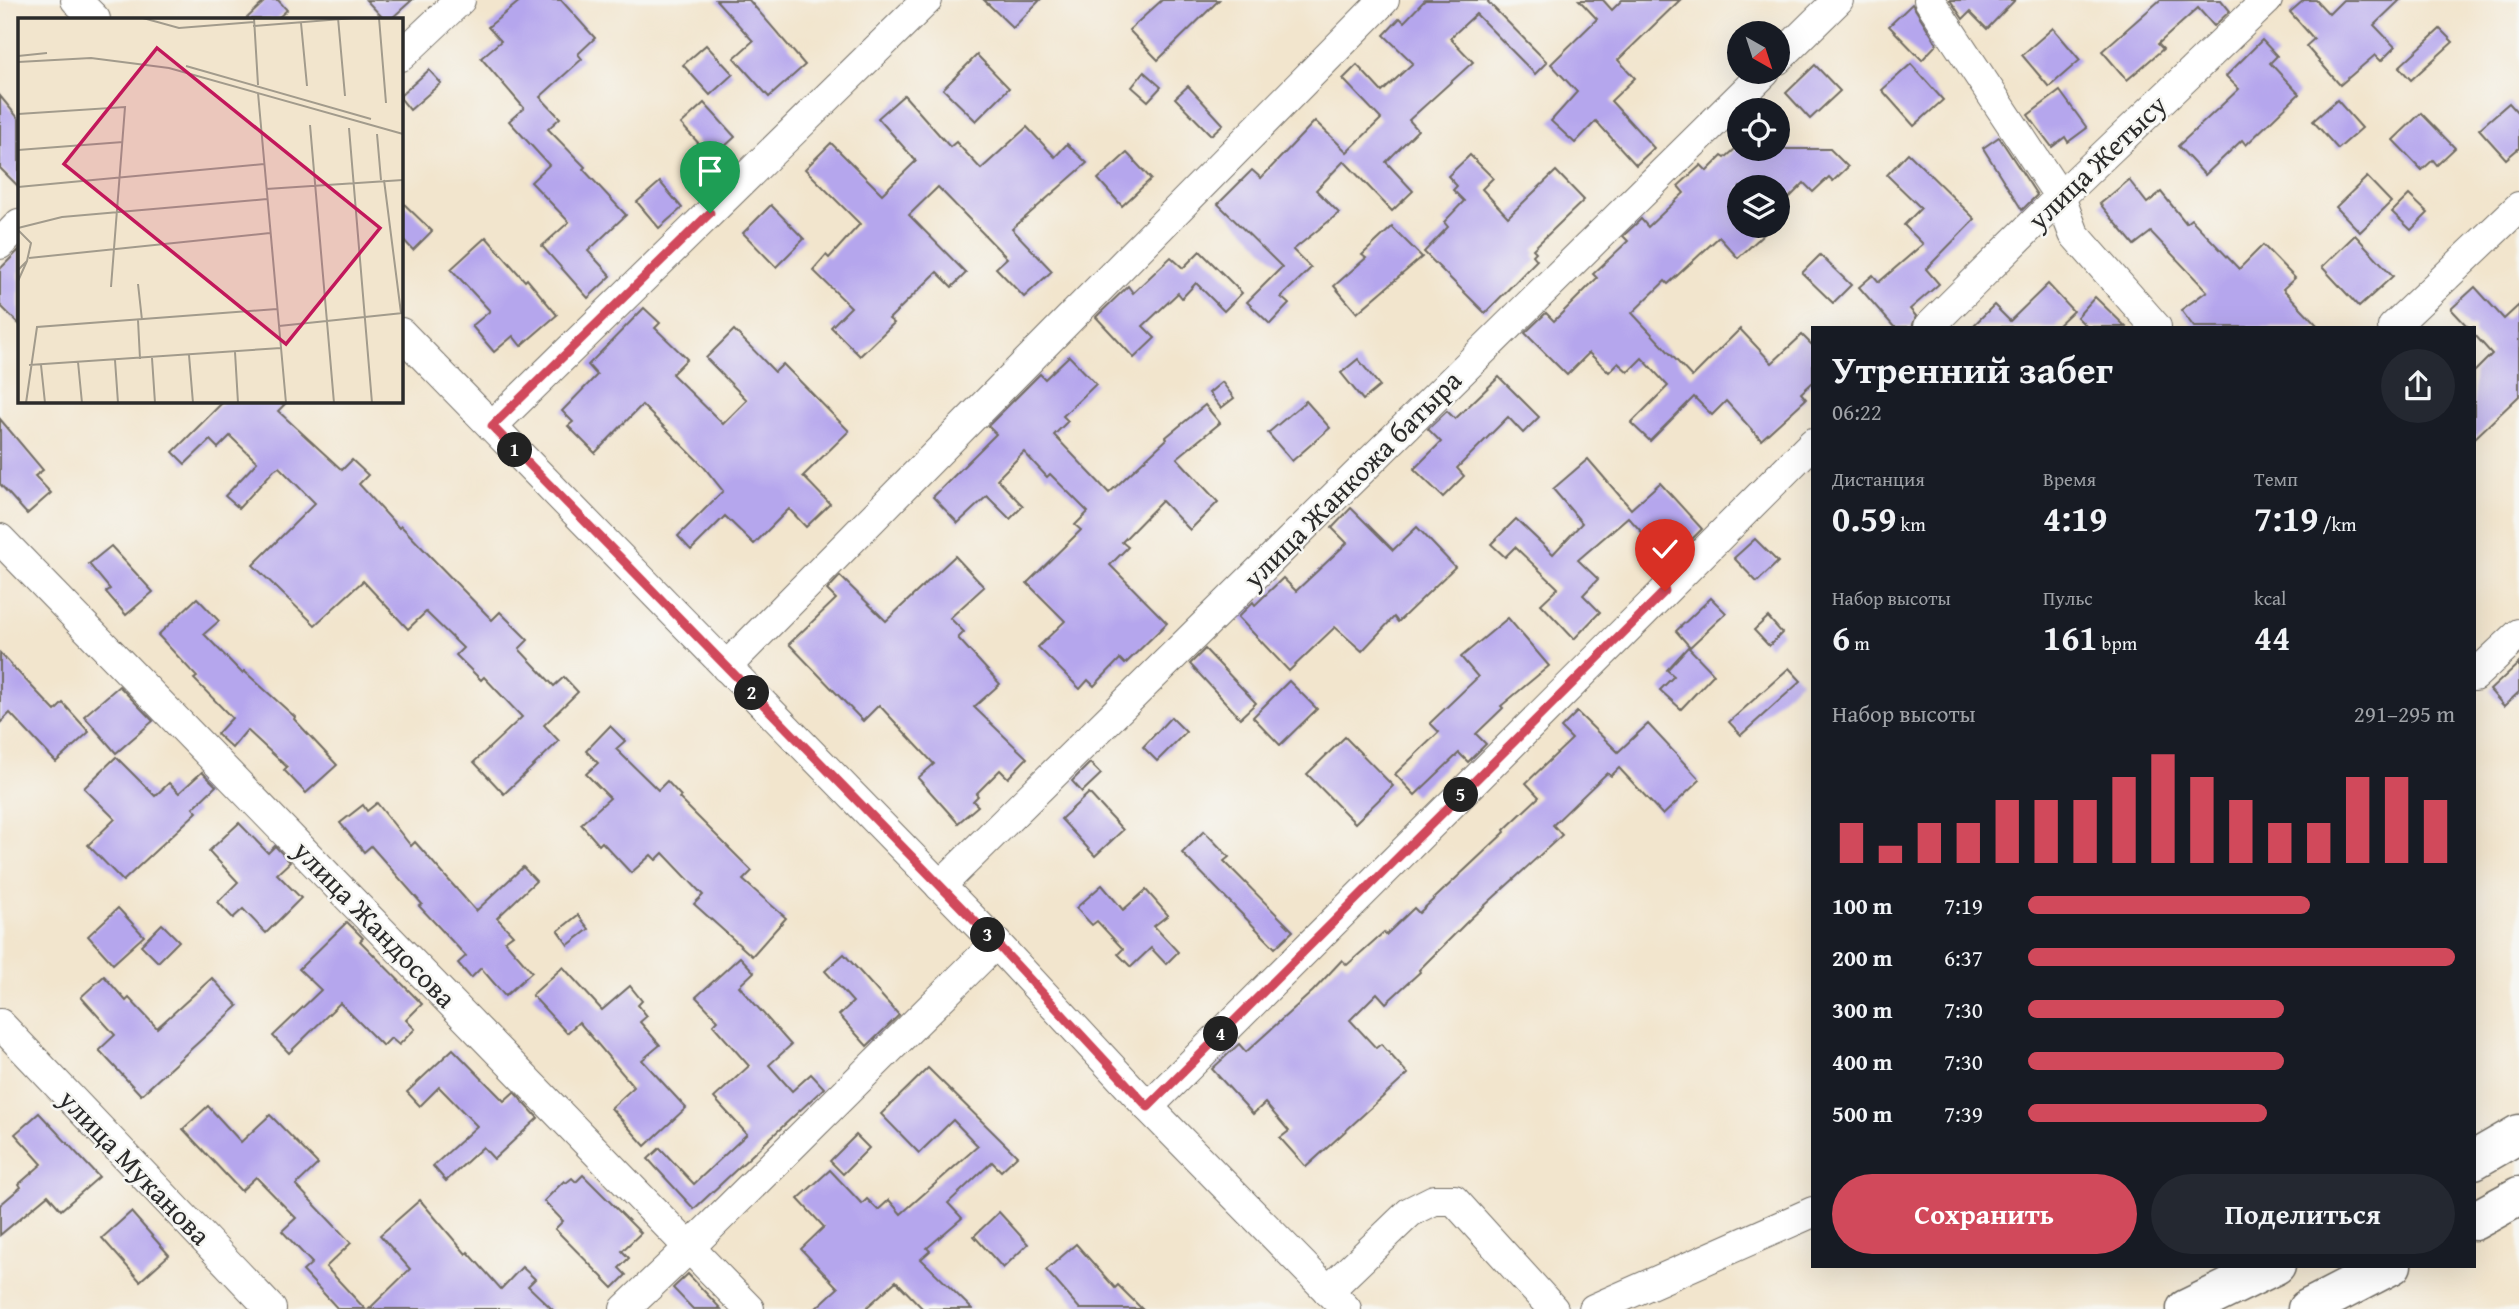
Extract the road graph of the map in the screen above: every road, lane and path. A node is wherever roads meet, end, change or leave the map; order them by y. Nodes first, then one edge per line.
1 (76, 0) edge
2 (460, 0) edge
3 (928, 0) edge
4 (1384, 0) edge
5 (1838, 0) edge
6 (1929, 0) edge
7 (2267, 0) edge
8 (94, 18) edge
9 (1790, 47) edge
10 (402, 55) edge
11 (1753, 84) edge
12 (2060, 197) junction
13 (2519, 207) edge
14 (18, 225) edge
15 (0, 244) edge
16 (1930, 326) edge
17 (2155, 326) edge
18 (2394, 326) edge
19 (402, 334) edge
20 (492, 426) junction
21 (1811, 445) edge
22 (0, 539) edge
23 (2519, 634) edge
24 (726, 667) junction
25 (2476, 674) edge
26 (940, 886) junction
27 (996, 943) junction
28 (0, 1024) edge
29 (1148, 1107) junction
30 (2519, 1134) edge
31 (2476, 1159) edge
32 (2519, 1196) edge
33 (1811, 1213) edge
34 (2476, 1220) edge
35 (690, 1247) junction
36 (2270, 1268) edge
37 (2386, 1268) edge
38 (1337, 1300) edge
39 (271, 1309) edge
40 (625, 1309) edge
41 (749, 1309) edge
42 (1553, 1309) edge
43 (1594, 1309) edge
44 (2186, 1309) edge
45 (2307, 1309) edge

1 - 8 street
2 - 10 street
3 - 20 street
4 - 24 street
5 - 9 street
6 - 12 street
7 - 12 street, улица Жетысу
11 - 26 street, улица Жанкожа батыра
12 - 16 street, улица Жетысу
12 - 17 street
13 - 18 street
14 - 15 street
19 - 20 street
20 - 24 street
21 - 29 street
22 - 35 street, улица Жандосова
23 - 25 street
24 - 26 street
26 - 27 street
27 - 29 street
27 - 35 street
28 - 39 street, улица Муканова
29 - 38 street
30 - 31 highway
32 - 34 highway
33 - 43 street
35 - 40 street
35 - 41 street, улица Жандосова
36 - 44 highway
37 - 45 highway
38 - 42 street

